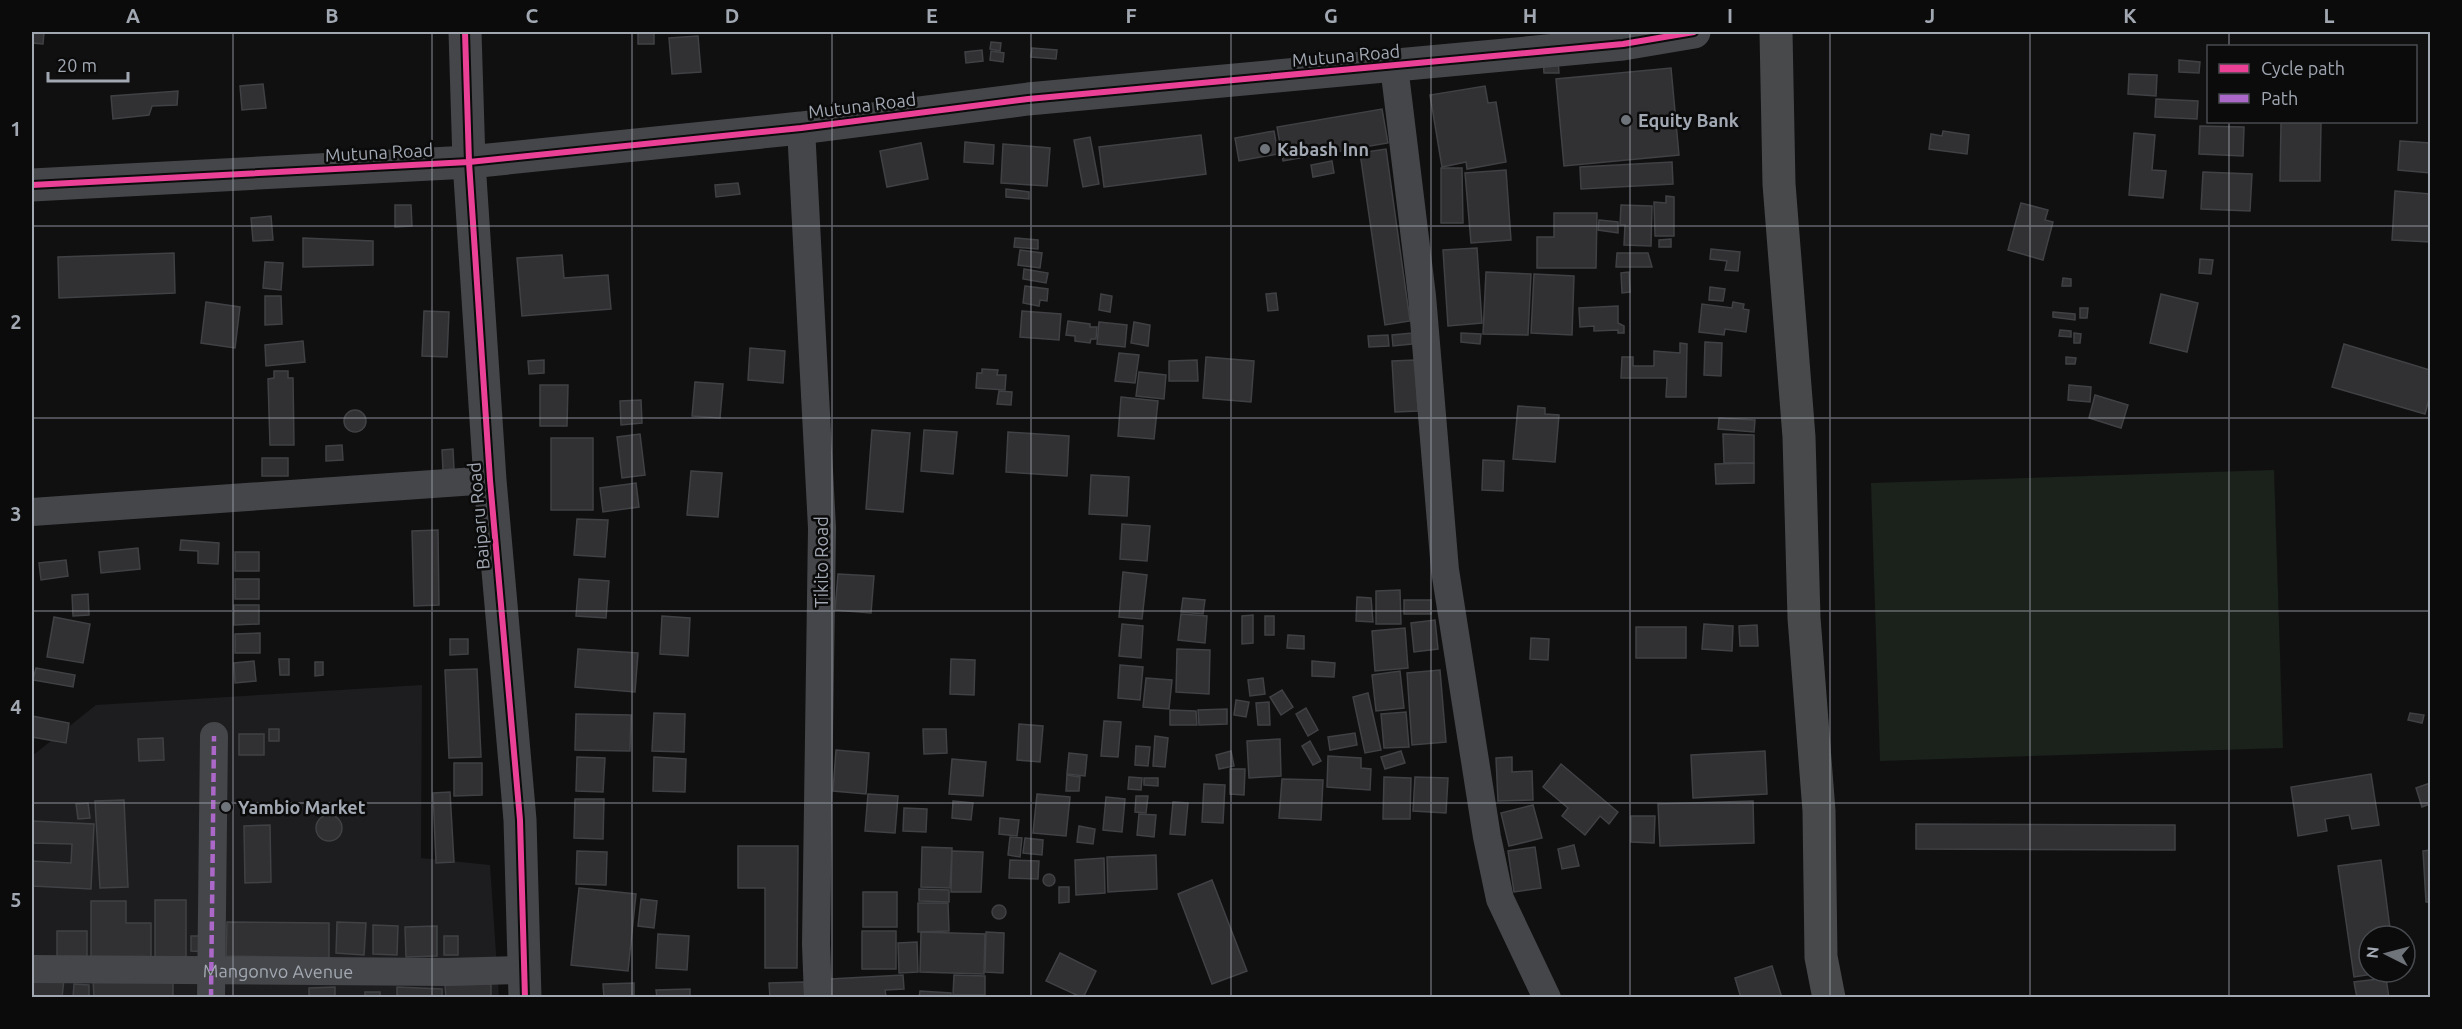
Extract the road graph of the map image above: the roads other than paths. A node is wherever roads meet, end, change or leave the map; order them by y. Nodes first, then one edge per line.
1 (465, 32) edge
2 (1694, 32) edge
3 (1776, 32) edge
4 (1394, 66) junction
5 (801, 128) junction
6 (469, 162) junction
7 (32, 184) edge
8 (490, 480) junction
9 (32, 512) edge
10 (214, 736) dead end
11 (32, 969) edge
12 (214, 969) junction
13 (524, 984) edge
14 (211, 998) edge
15 (818, 998) edge
16 (1547, 998) edge
17 (1829, 998) edge

1 - 6 street, Baiparu Road
2 - 4 street, Mutuna Road
3 - 17 main road
4 - 5 street, Mutuna Road
4 - 16 street
5 - 6 street, Mutuna Road
5 - 15 street, Tikito Road
6 - 7 street, Mutuna Road
6 - 8 street, Baiparu Road
8 - 9 street
8 - 13 street, Baiparu Road
10 - 12 street
11 - 12 street, Mangonvo Avenue
12 - 13 street, Mangonvo Avenue
12 - 14 street

